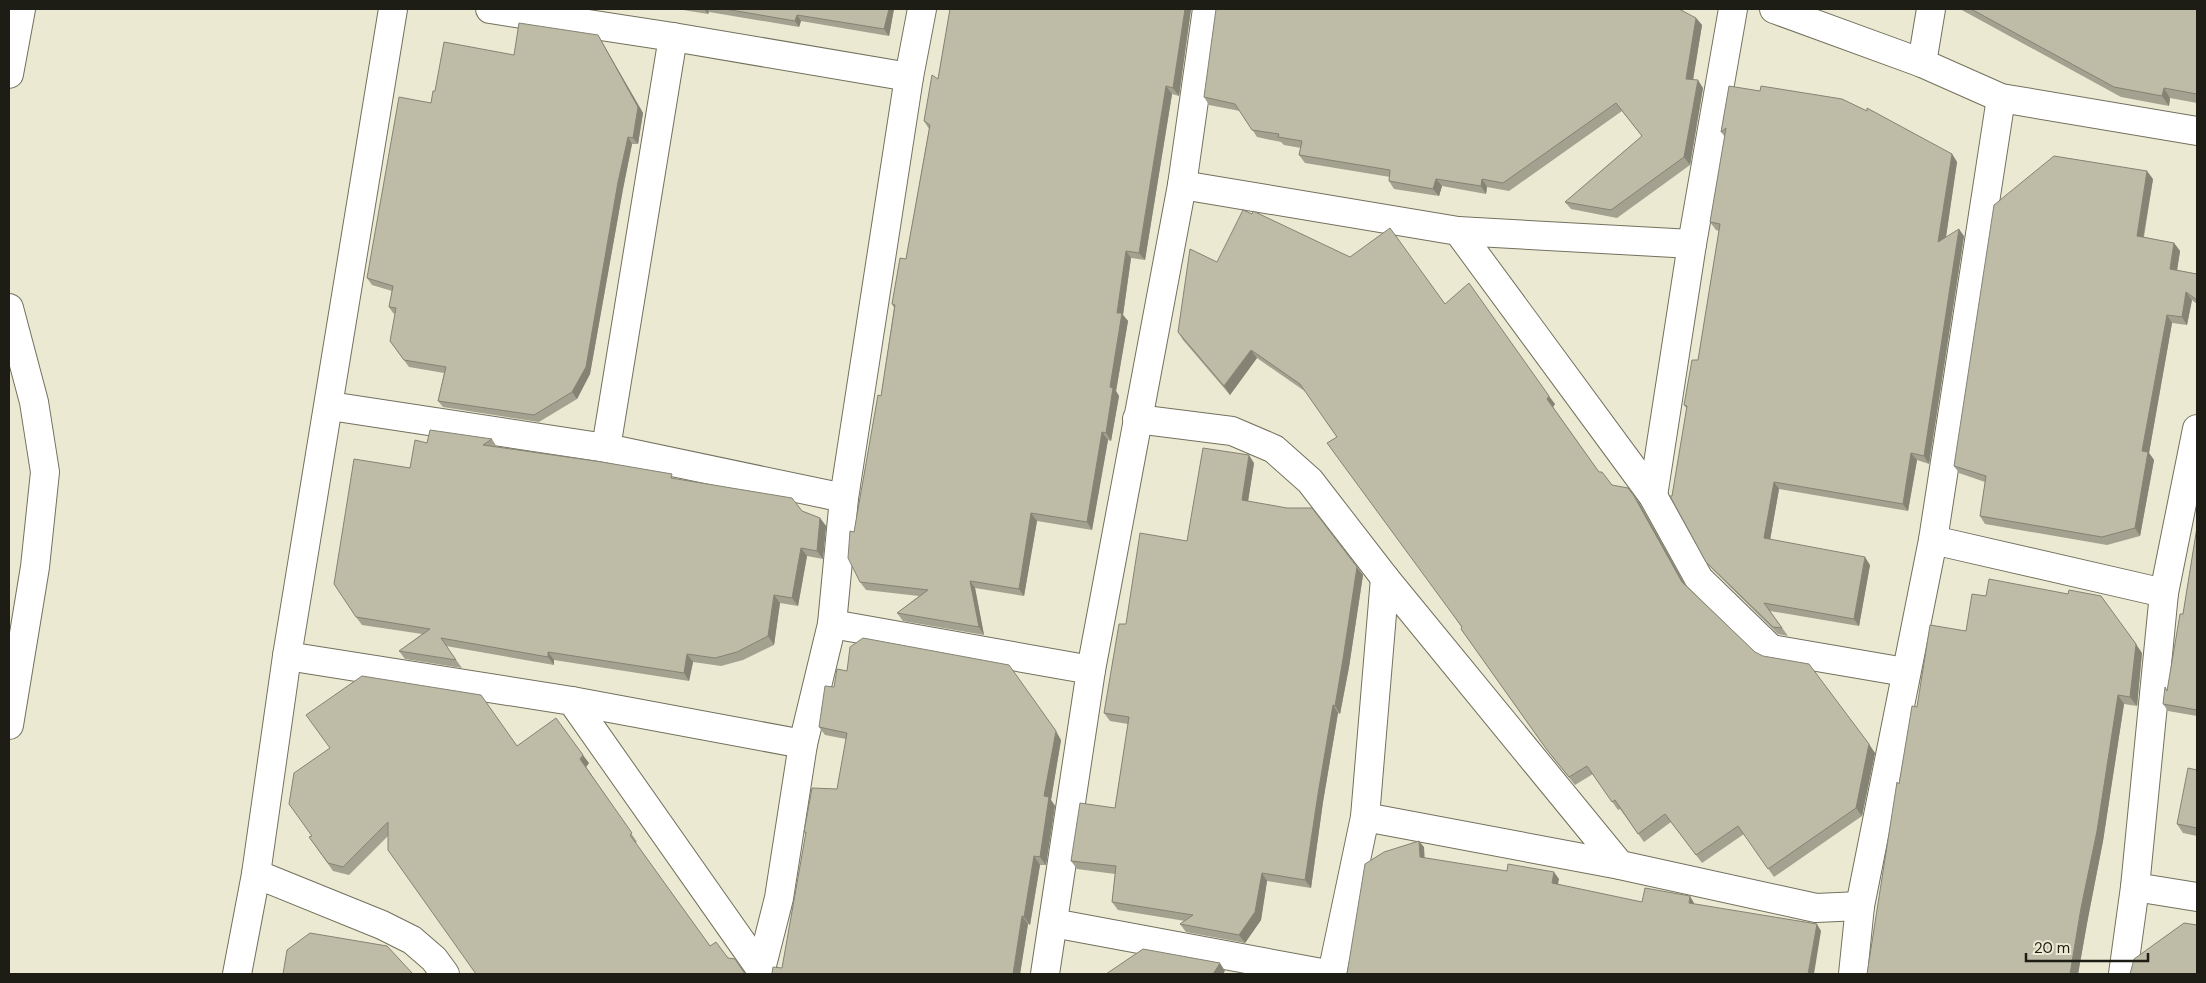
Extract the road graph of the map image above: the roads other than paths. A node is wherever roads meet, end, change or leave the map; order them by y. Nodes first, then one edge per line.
1 (21, 9) edge
2 (393, 9) edge
3 (490, 9) edge
4 (922, 9) edge
5 (1207, 9) edge
6 (1733, 9) edge
7 (1774, 9) edge
8 (1931, 9) edge
9 (672, 37) junction
10 (1922, 63) junction
11 (9, 74) edge
12 (909, 77) junction
13 (2001, 98) junction
14 (2197, 131) edge
15 (1182, 185) junction
16 (1458, 231) junction
17 (1692, 244) junction
18 (9, 308) edge
19 (330, 406) junction
20 (1137, 419) junction
21 (2197, 429) edge
22 (606, 448) junction
23 (1653, 496) junction
24 (844, 498) junction
25 (1932, 540) junction
26 (1385, 578) junction
27 (2164, 593) junction
28 (832, 624) junction
29 (287, 656) junction
30 (1092, 670) junction
31 (1905, 672) junction
32 (572, 701) junction
33 (9, 725) edge
34 (803, 744) junction
35 (1365, 817) junction
36 (1620, 865) junction
37 (256, 874) junction
38 (2135, 887) junction
39 (2197, 897) edge
40 (1860, 906) junction
41 (1053, 924) junction
42 (763, 972) edge
43 (237, 974) edge
44 (445, 974) edge
45 (1045, 974) edge
46 (1327, 974) edge
47 (1332, 974) edge
48 (1853, 974) edge
49 (2123, 974) edge

1 - 11 street
2 - 19 street
3 - 9 street
4 - 12 street
5 - 15 street
6 - 17 street
7 - 10 street
8 - 10 street
9 - 12 street
9 - 22 street
10 - 13 street
12 - 24 street
13 - 14 street
13 - 25 street
15 - 16 street
15 - 20 street
16 - 17 street
16 - 23 street
17 - 23 street
18 - 33 street
19 - 22 street
19 - 29 street
20 - 26 street
20 - 30 street
21 - 27 street
22 - 24 street
23 - 31 street
24 - 28 street
25 - 27 street
25 - 31 street
26 - 35 street
26 - 36 street
27 - 38 street
28 - 30 street
28 - 34 street
29 - 32 street
29 - 37 street
30 - 41 street
31 - 40 street
32 - 34 street
32 - 42 street
34 - 42 street
35 - 36 street
35 - 47 street
36 - 40 street
37 - 43 street
37 - 44 street
38 - 39 street
38 - 49 street
40 - 48 street
41 - 45 street
41 - 46 street

